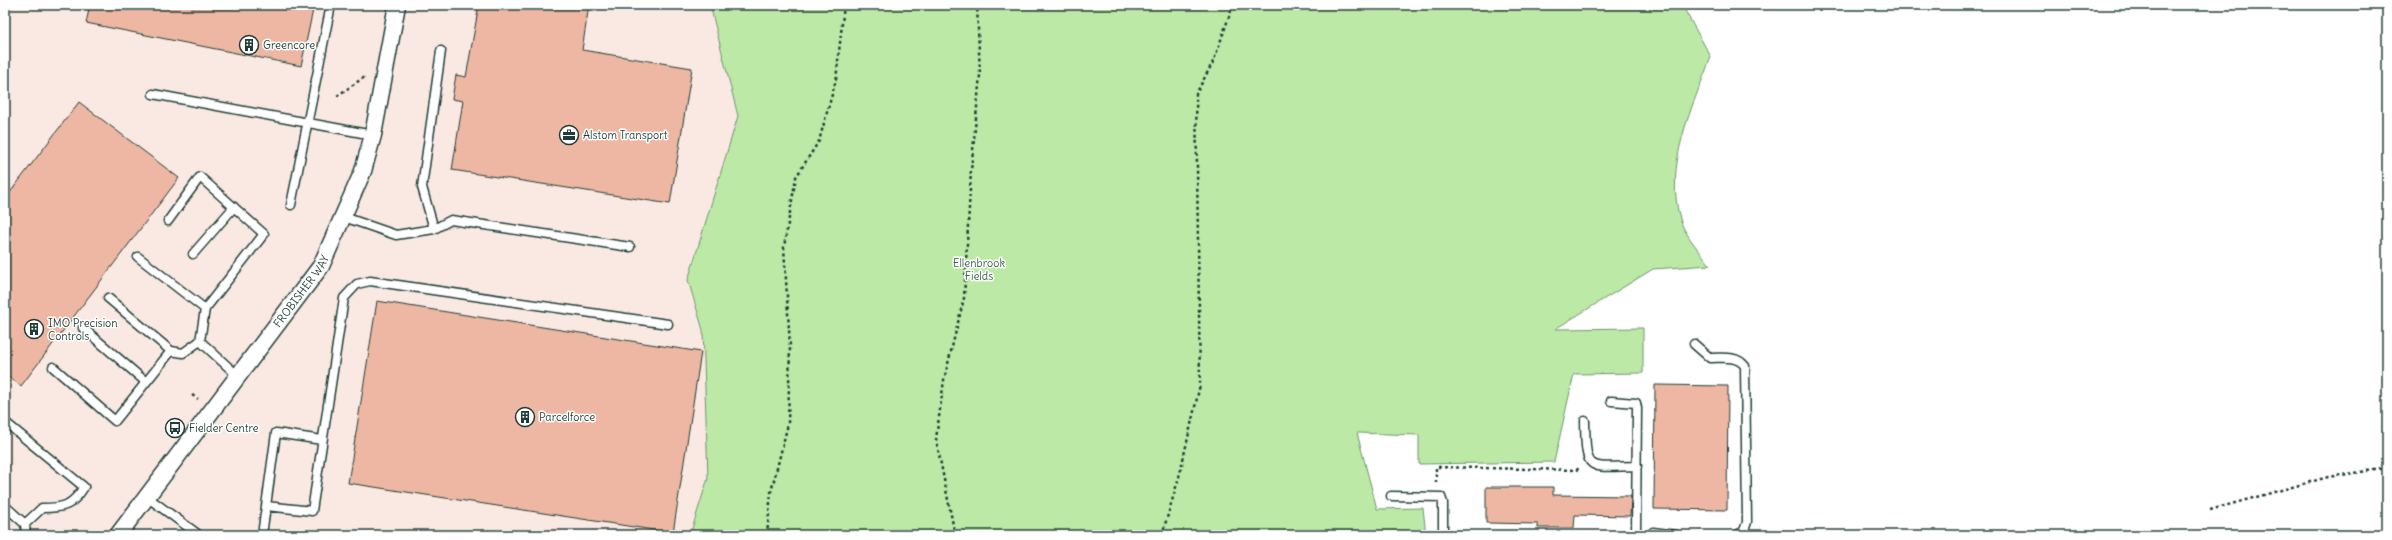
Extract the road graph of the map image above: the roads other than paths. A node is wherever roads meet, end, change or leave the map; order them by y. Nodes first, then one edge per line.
1 (331, 5) edge
2 (397, 5) edge
3 (441, 52) dead end
4 (153, 94) dead end
5 (308, 124) junction
6 (373, 135) junction
7 (291, 205) dead end
8 (234, 207) junction
9 (344, 217) junction
10 (168, 221) dead end
11 (434, 229) junction
12 (630, 247) dead end
13 (194, 254) dead end
14 (138, 257) dead end
15 (108, 298) dead end
16 (205, 309) junction
17 (668, 324) dead end
18 (83, 328) dead end
19 (200, 341) junction
20 (1694, 344) dead end
21 (171, 351) junction
22 (53, 367) dead end
23 (238, 376) junction
24 (146, 382) junction
25 (1611, 401) dead end
26 (1585, 421) dead end
27 (5, 422) edge
28 (322, 440) junction
29 (1637, 466) junction
30 (1391, 496) dead end
31 (147, 497) junction
32 (5, 506) edge
33 (266, 506) junction
34 (25, 524) junction
35 (1653, 532) dead end
36 (26, 535) edge
37 (118, 535) edge
38 (199, 535) edge
39 (262, 535) edge
40 (1443, 535) edge
41 (1636, 535) edge
42 (1676, 535) edge
43 (1737, 535) edge

1 - 5 lane
2 - 6 street, FROBISHER WAY
3 - 11 lane
4 - 5 lane
5 - 6 lane
5 - 7 lane
6 - 9 street, FROBISHER WAY
8 - 10 lane
8 - 13 lane
8 - 16 lane
9 - 11 lane
9 - 23 street, FROBISHER WAY
11 - 12 lane
14 - 16 lane
15 - 21 lane
16 - 19 lane
17 - 28 lane
18 - 24 lane
19 - 21 lane
19 - 23 lane
20 - 43 lane
21 - 24 lane
22 - 24 lane
23 - 31 street, FROBISHER WAY
25 - 29 lane
26 - 29 lane
27 - 34 lane
28 - 33 lane
28 - 33 lane
29 - 41 lane
30 - 40 lane
31 - 37 street, FROBISHER WAY
31 - 38 lane
32 - 34 lane
33 - 39 lane
34 - 36 lane
35 - 42 lane

